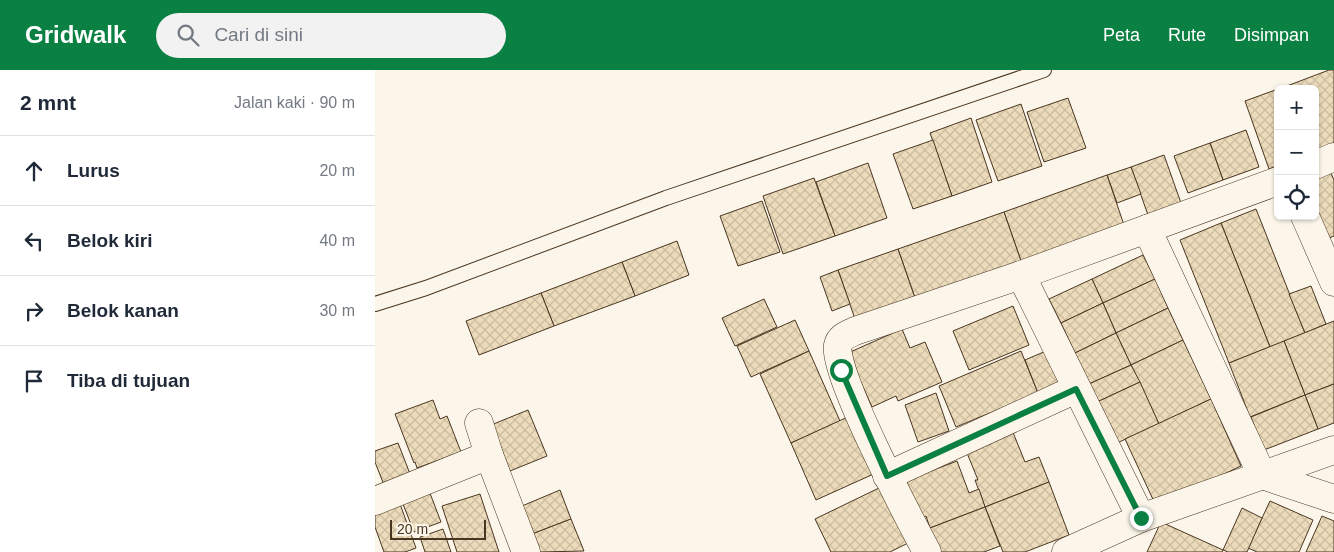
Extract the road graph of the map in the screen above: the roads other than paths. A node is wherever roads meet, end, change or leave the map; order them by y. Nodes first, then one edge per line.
1 (1044, 70) edge
2 (1334, 157) edge
3 (1319, 163) edge
4 (1274, 182) edge
5 (1307, 220) edge
6 (1147, 229) junction
7 (1021, 275) junction
8 (1334, 282) edge
9 (375, 304) edge
10 (1076, 389) junction
11 (479, 423) dead end
12 (1334, 450) edge
13 (489, 455) junction
14 (1262, 475) junction
15 (887, 476) junction
16 (1334, 499) edge
17 (375, 501) edge
18 (1141, 518) junction
19 (1075, 551) edge
20 (526, 552) edge
21 (927, 552) edge

1 - 9 lane
2 - 3 street
4 - 6 street
5 - 8 street
6 - 7 street
6 - 14 street
7 - 10 street
7 - 15 street
10 - 15 street
10 - 18 street
11 - 13 street
12 - 14 street
13 - 17 street
13 - 20 street
14 - 16 street
14 - 18 street
15 - 21 street
18 - 19 street

